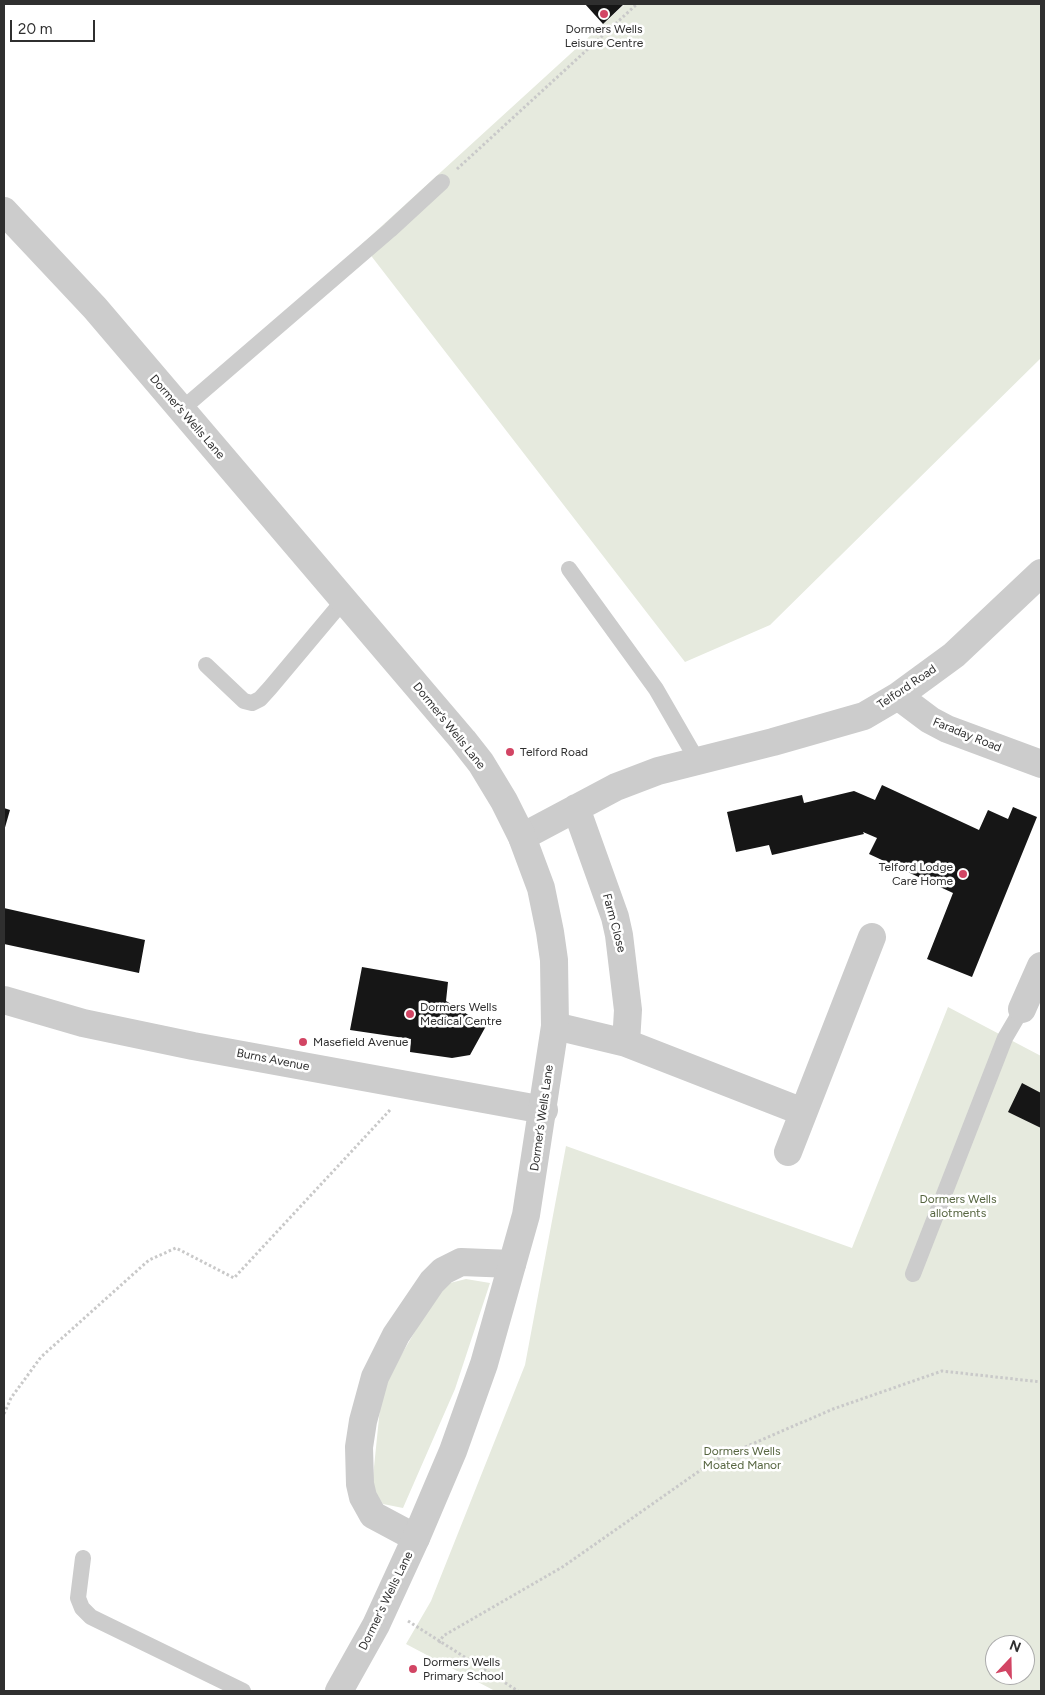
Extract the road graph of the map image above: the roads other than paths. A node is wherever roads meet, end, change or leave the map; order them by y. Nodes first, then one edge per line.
1 (442, 182) road end
2 (4, 211) edge
3 (181, 410) junction
4 (568, 569) dead end
5 (1041, 573) edge
6 (343, 601) junction
7 (206, 665) dead end
8 (898, 696) junction
9 (697, 760) junction
10 (1041, 764) edge
11 (576, 808) junction
12 (522, 837) junction
13 (872, 937) dead end
14 (1041, 968) edge
15 (4, 1000) edge
16 (1022, 1009) joint
17 (555, 1026) junction
18 (626, 1043) junction
19 (544, 1110) junction
20 (803, 1112) junction
21 (788, 1152) dead end
22 (512, 1264) junction
23 (914, 1274) dead end
24 (416, 1538) junction
25 (83, 1558) dead end
26 (243, 1691) edge
27 (339, 1691) edge

1 - 3 lane
2 - 3 street, Dormer’s Wells Lane
3 - 6 street, Dormer’s Wells Lane
4 - 9 lane
5 - 8 street, Telford Road
6 - 7 lane
6 - 12 street, Dormer’s Wells Lane
8 - 9 street, Telford Road
8 - 10 street, Faraday Road
9 - 11 street, Telford Road
11 - 12 street, Telford Road
11 - 18 street, Farm Close
12 - 17 street, Dormer’s Wells Lane
13 - 20 street
14 - 16 street
15 - 19 street, Burns Avenue
16 - 23 lane
17 - 18 street
17 - 19 street, Dormer’s Wells Lane
18 - 20 street
19 - 22 street, Dormer’s Wells Lane
20 - 21 street
22 - 24 street, Dormer’s Wells Lane
22 - 24 street, Dormer's Wells Lane
24 - 27 street, Dormer's Wells Lane
25 - 26 lane

